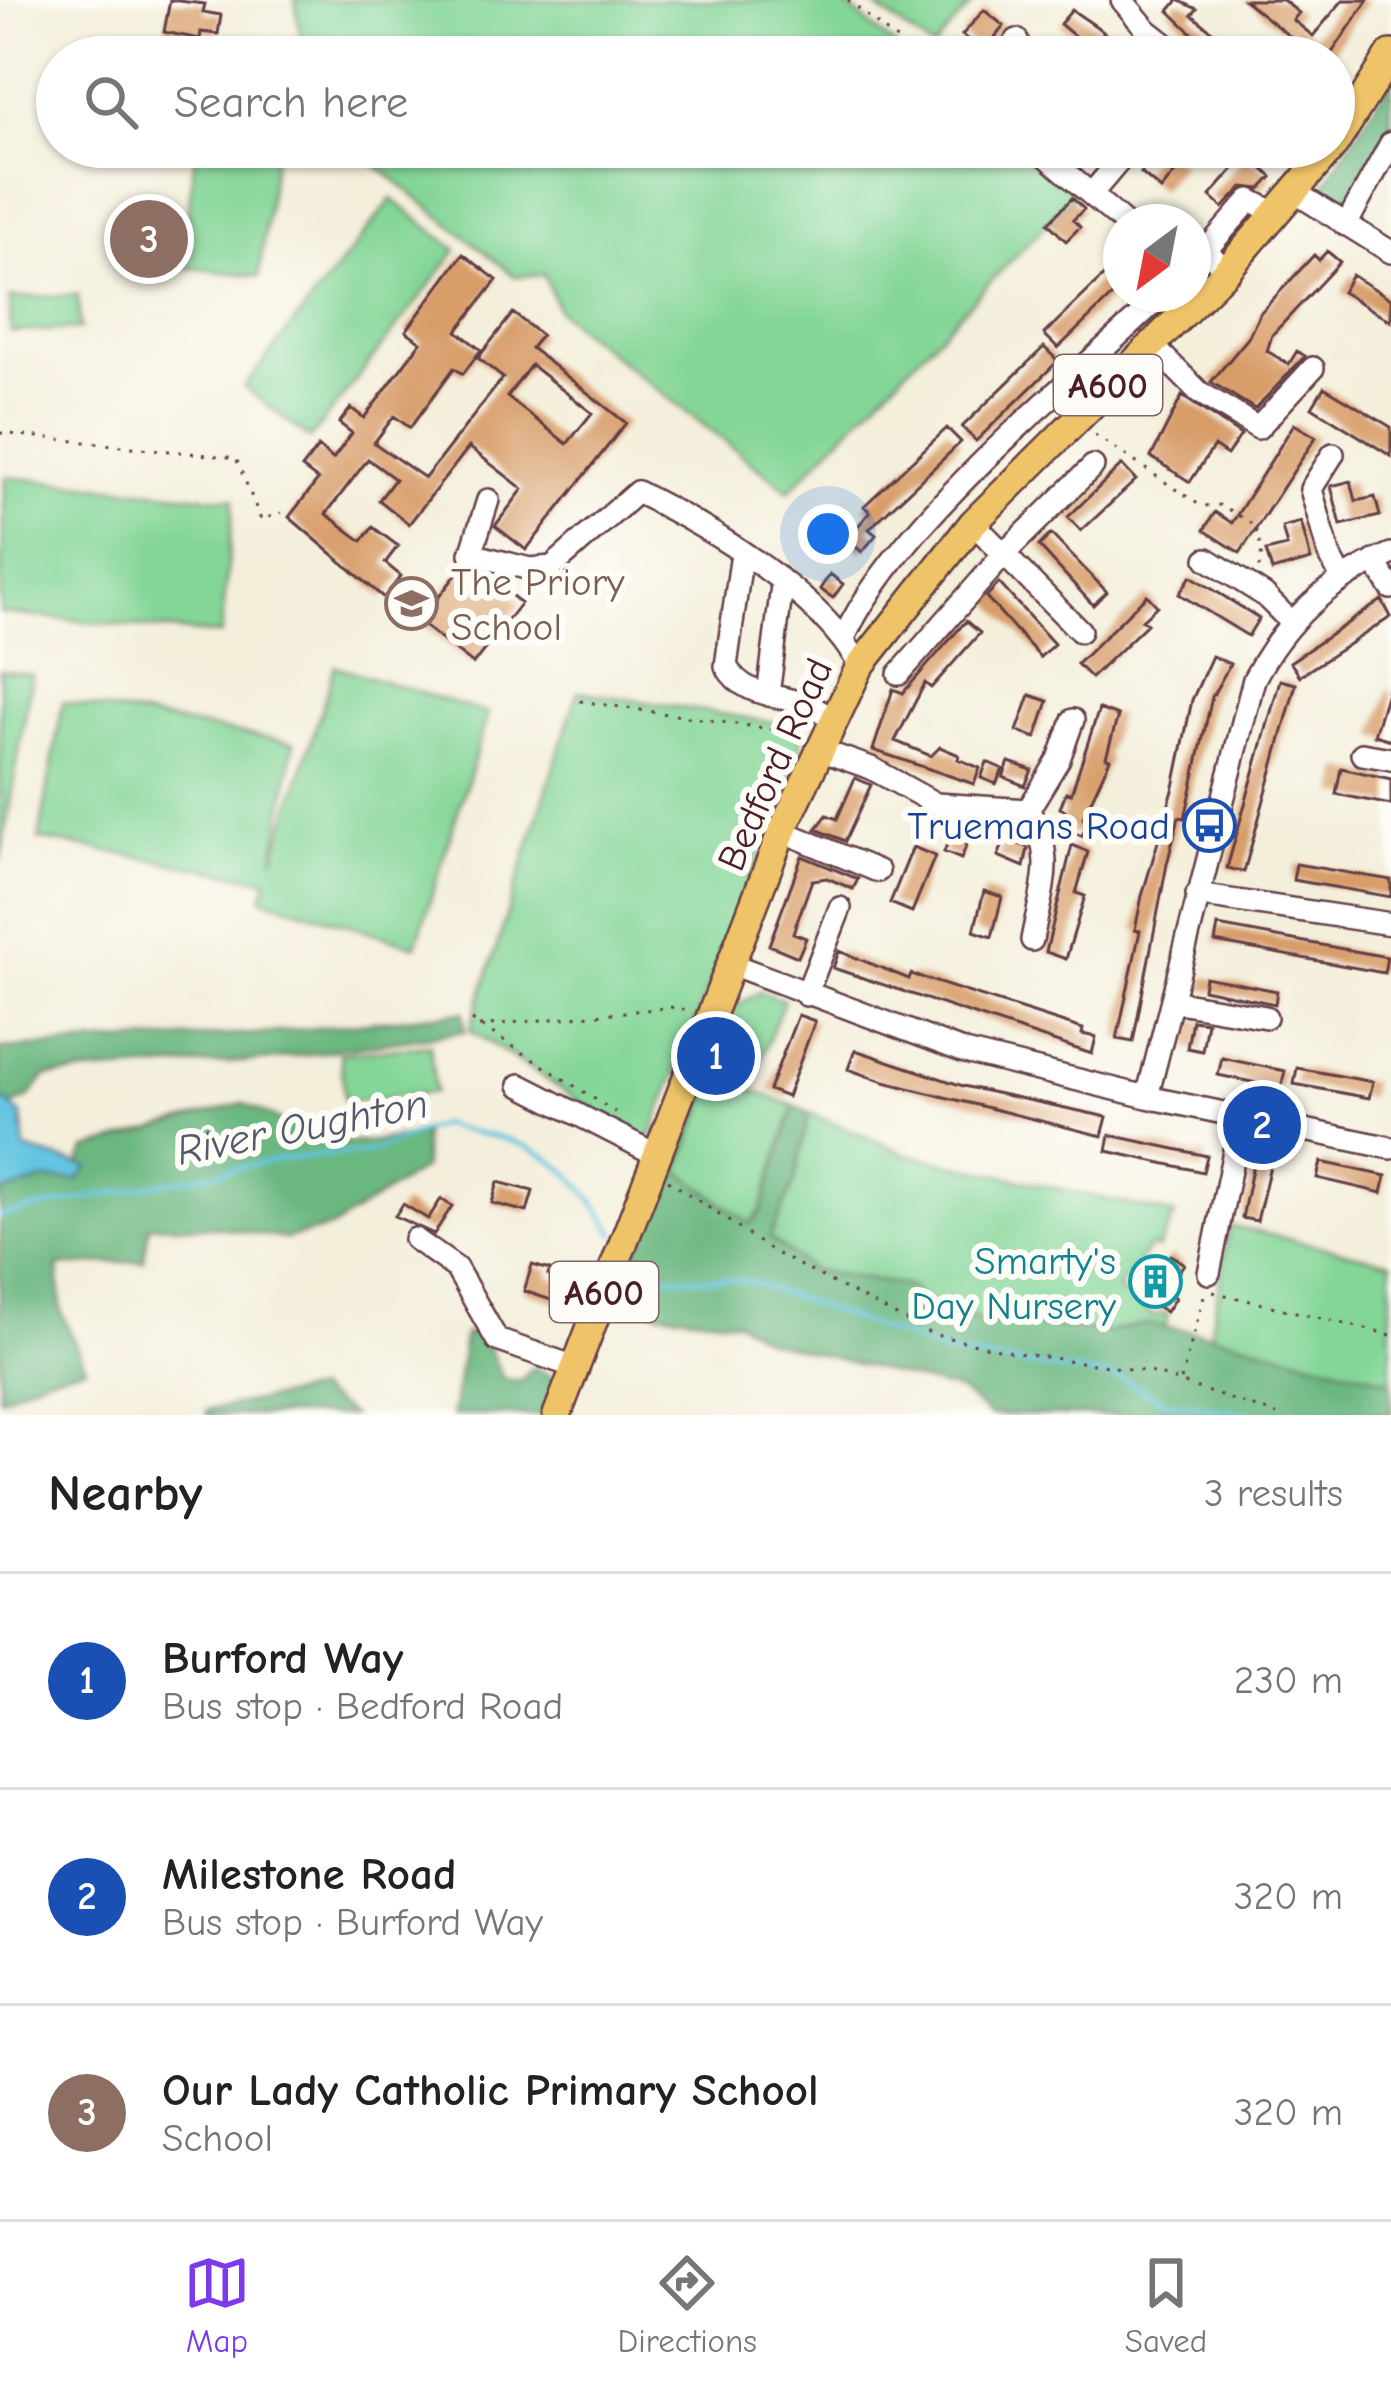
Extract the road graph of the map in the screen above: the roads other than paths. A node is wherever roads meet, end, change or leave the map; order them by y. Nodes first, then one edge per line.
1 (1122, 0) edge
2 (1155, 36) edge
3 (1391, 53) edge
4 (1355, 110) edge
5 (1391, 143) edge
6 (1063, 168) edge
7 (1113, 168) edge
8 (1316, 168) edge
9 (1093, 192) junction
10 (1287, 203) junction
11 (1105, 204) edge
12 (1346, 226) junction
13 (1391, 252) edge
14 (1211, 282) edge
15 (1144, 312) edge
16 (1180, 312) edge
17 (1152, 344) junction
18 (1313, 368) dead end
19 (1333, 454) dead end
20 (1093, 466) dead end
21 (488, 500) dead end
22 (973, 523) junction
23 (1006, 552) junction
24 (742, 553) junction
25 (1382, 558) edge
26 (1207, 559) dead end
27 (1342, 578) junction
28 (782, 586) junction
29 (1391, 588) edge
30 (859, 605) junction
31 (1292, 622) junction
32 (887, 626) junction
33 (1080, 631) dead end
34 (844, 638) junction
35 (860, 666) junction
36 (899, 674) dead end
37 (768, 695) junction
38 (1073, 720) dead end
39 (823, 736) junction
40 (1362, 754) dead end
41 (1391, 759) edge
42 (1028, 810) junction
43 (782, 831) junction
44 (878, 871) dead end
45 (1197, 895) junction
46 (840, 908) dead end
47 (1391, 924) edge
48 (1032, 940) dead end
49 (731, 964) junction
50 (806, 995) junction
51 (1172, 1001) junction
52 (1266, 1017) dead end
53 (520, 1084) dead end
54 (1147, 1097) junction
55 (1241, 1117) junction
56 (1391, 1148) edge
57 (655, 1162) junction
58 (415, 1239) dead end
59 (1207, 1282) road end
60 (575, 1367) junction
61 (557, 1415) edge

1 - 2 street
3 - 4 main road, Bedford Road / A600
5 - 12 street
6 - 9 street
7 - 9 street
8 - 10 main road, Bedford Road / A600
9 - 11 street
10 - 12 street
10 - 14 main road, Bedford Road / A600
12 - 13 street
15 - 30 street
16 - 17 main road, Bedford Road / A600
17 - 18 street
17 - 22 main road, Bedford Road / A600
19 - 27 street
20 - 23 street
21 - 24 street
22 - 23 street
22 - 32 main road, Bedford Road / A600
23 - 33 street
23 - 36 street
24 - 28 street
24 - 37 street
25 - 27 street
25 - 29 street
26 - 31 street
27 - 31 street
28 - 34 street
28 - 37 street
30 - 32 street
30 - 34 street
31 - 45 street
32 - 35 main road, Bedford Road / A600
34 - 35 street
35 - 39 main road, Bedford Road / A600
37 - 39 street
38 - 42 street
39 - 42 street
39 - 43 main road, Bedford Road / A600
40 - 41 street
42 - 48 street
43 - 44 street
43 - 49 main road, Bedford Road / A600
45 - 47 street
45 - 51 street
46 - 50 street
49 - 50 street
49 - 57 main road, Bedford Road / A600
50 - 54 street
51 - 52 street
51 - 54 street
53 - 57 street
54 - 55 street
55 - 56 street
55 - 59 street
57 - 60 main road, Bedford Road / A600
58 - 60 street
60 - 61 main road, Bedford Road / A600

